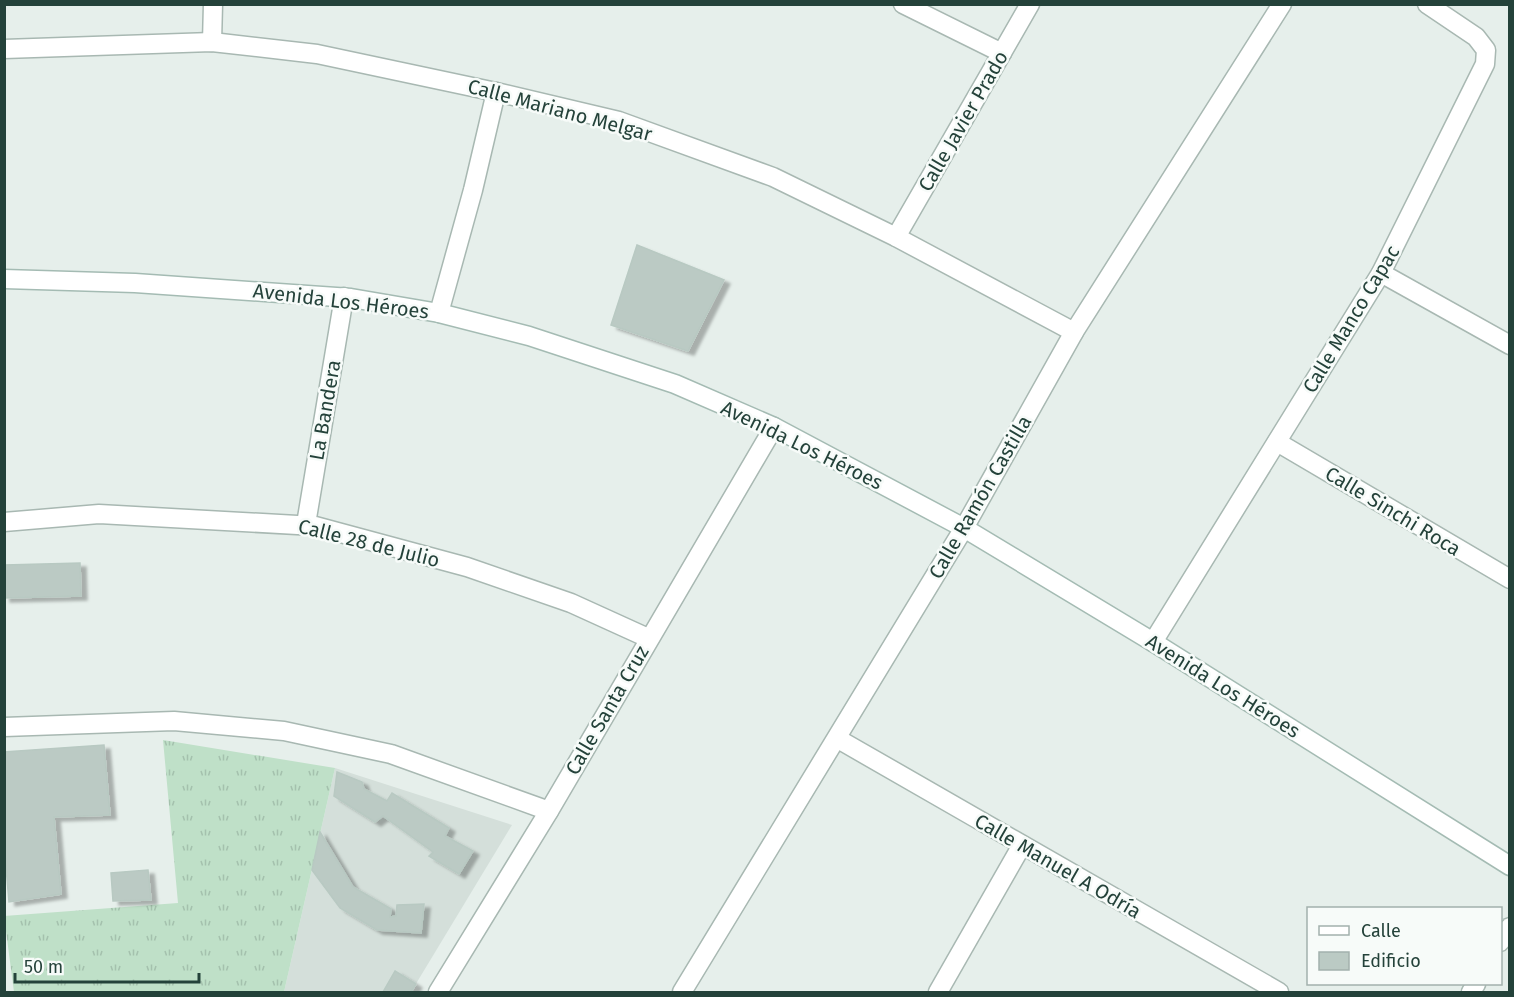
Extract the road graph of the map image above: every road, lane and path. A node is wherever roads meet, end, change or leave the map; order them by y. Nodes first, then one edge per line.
1 (213, 4) edge
2 (903, 4) edge
3 (1030, 4) edge
4 (1282, 4) edge
5 (1427, 4) edge
6 (212, 42) junction
7 (4, 49) edge
8 (1002, 53) junction
9 (496, 92) junction
10 (896, 237) junction
11 (1381, 273) junction
12 (4, 279) edge
13 (344, 297) junction
14 (439, 313) junction
15 (1074, 332) junction
16 (1509, 345) edge
17 (774, 427) junction
18 (1277, 442) junction
19 (4, 522) edge
20 (306, 524) junction
21 (964, 528) junction
22 (1509, 579) edge
23 (648, 638) junction
24 (1153, 642) junction
25 (4, 727) edge
26 (838, 739) junction
27 (549, 811) junction
28 (1022, 845) junction
29 (1509, 866) edge
30 (438, 993) edge
31 (682, 993) edge
32 (938, 993) edge
33 (1279, 993) edge

1 - 6 street
2 - 8 street
3 - 8 street, Calle Javier Prado
4 - 15 street, Calle Ramón Castilla
5 - 11 street, Calle Manco Capac
6 - 7 street, Calle Mariano Melgar
6 - 9 street, Calle Mariano Melgar
8 - 10 street, Calle Javier Prado
9 - 10 street, Calle Mariano Melgar
9 - 14 street
10 - 15 street, Calle Mariano Melgar
11 - 16 street
11 - 18 street, Calle Manco Capac
12 - 13 street, Avenida Los Héroes
13 - 14 street, Avenida Los Héroes
13 - 20 street, La Bandera
14 - 17 street, Avenida Los Héroes
15 - 21 street, Calle Ramón Castilla
17 - 21 street, Avenida Los Héroes
17 - 23 street, Calle Santa Cruz
18 - 22 street, Calle Sinchi Roca
18 - 24 street, Calle Manco Capac
19 - 20 street, Calle 28 de Julio
20 - 23 street, Calle 28 de Julio
21 - 24 street, Avenida Los Héroes
21 - 26 street, Calle Ramón Castilla
23 - 27 street, Calle Santa Cruz
24 - 29 street, Avenida Los Héroes
25 - 27 street
26 - 28 street, Calle Manuel A Odría
26 - 31 street, Calle Ramón Castilla
27 - 30 street, Calle Santa Cruz
28 - 32 street
28 - 33 street, Calle Manuel A Odría

